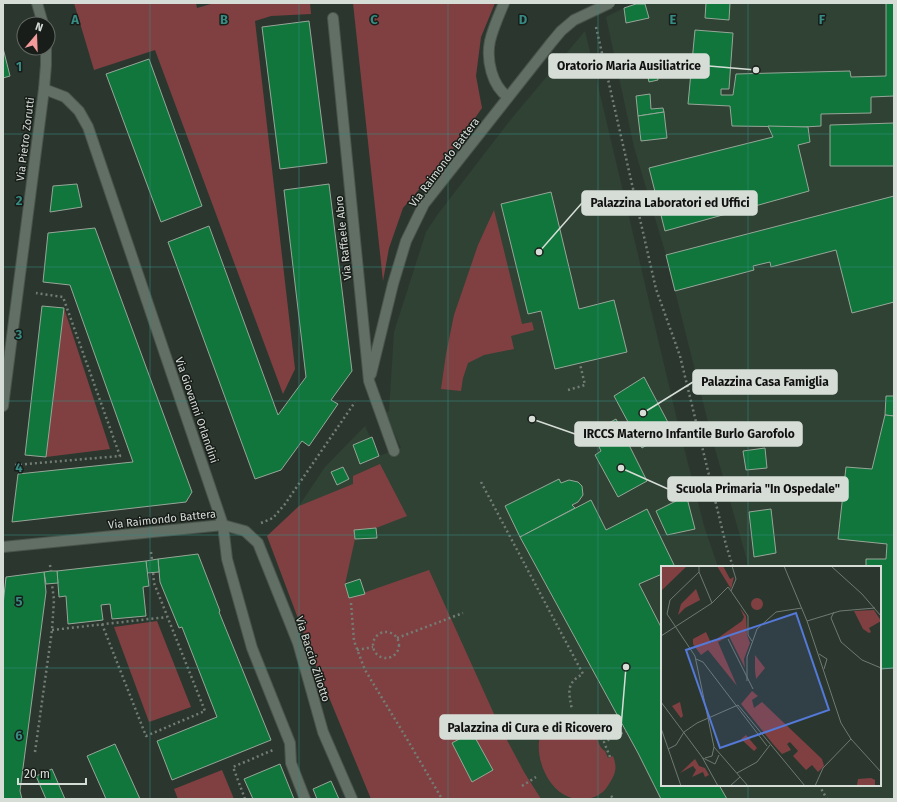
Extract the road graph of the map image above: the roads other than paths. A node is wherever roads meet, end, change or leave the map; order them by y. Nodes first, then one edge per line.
1 (38, 3) edge
2 (504, 3) edge
3 (610, 3) edge
4 (40, 16) edge
5 (333, 18) dead end
6 (46, 56) edge
7 (44, 89) junction
8 (508, 97) junction
9 (369, 382) junction
10 (3, 406) edge
11 (394, 451) dead end
12 (223, 525) junction
13 (245, 531) joint
14 (3, 547) edge
15 (304, 799) edge
16 (352, 799) edge

1 - 4 street
2 - 8 street
3 - 8 street, Via Raimondo Battera, bridge
5 - 9 street, Via Raffaele Abro
6 - 7 street
7 - 10 street, Via Pietro Zorutti
7 - 12 street, Via Giovanni Orlandini
8 - 9 street, Via Raimondo Battera
9 - 11 street, Via Raffaele Abro
12 - 13 street, Via Raimondo Battera
12 - 14 street, Via Raimondo Battera
12 - 15 street, Via Giovanni Orlandini
13 - 16 street, Via Baccio Ziliotto

